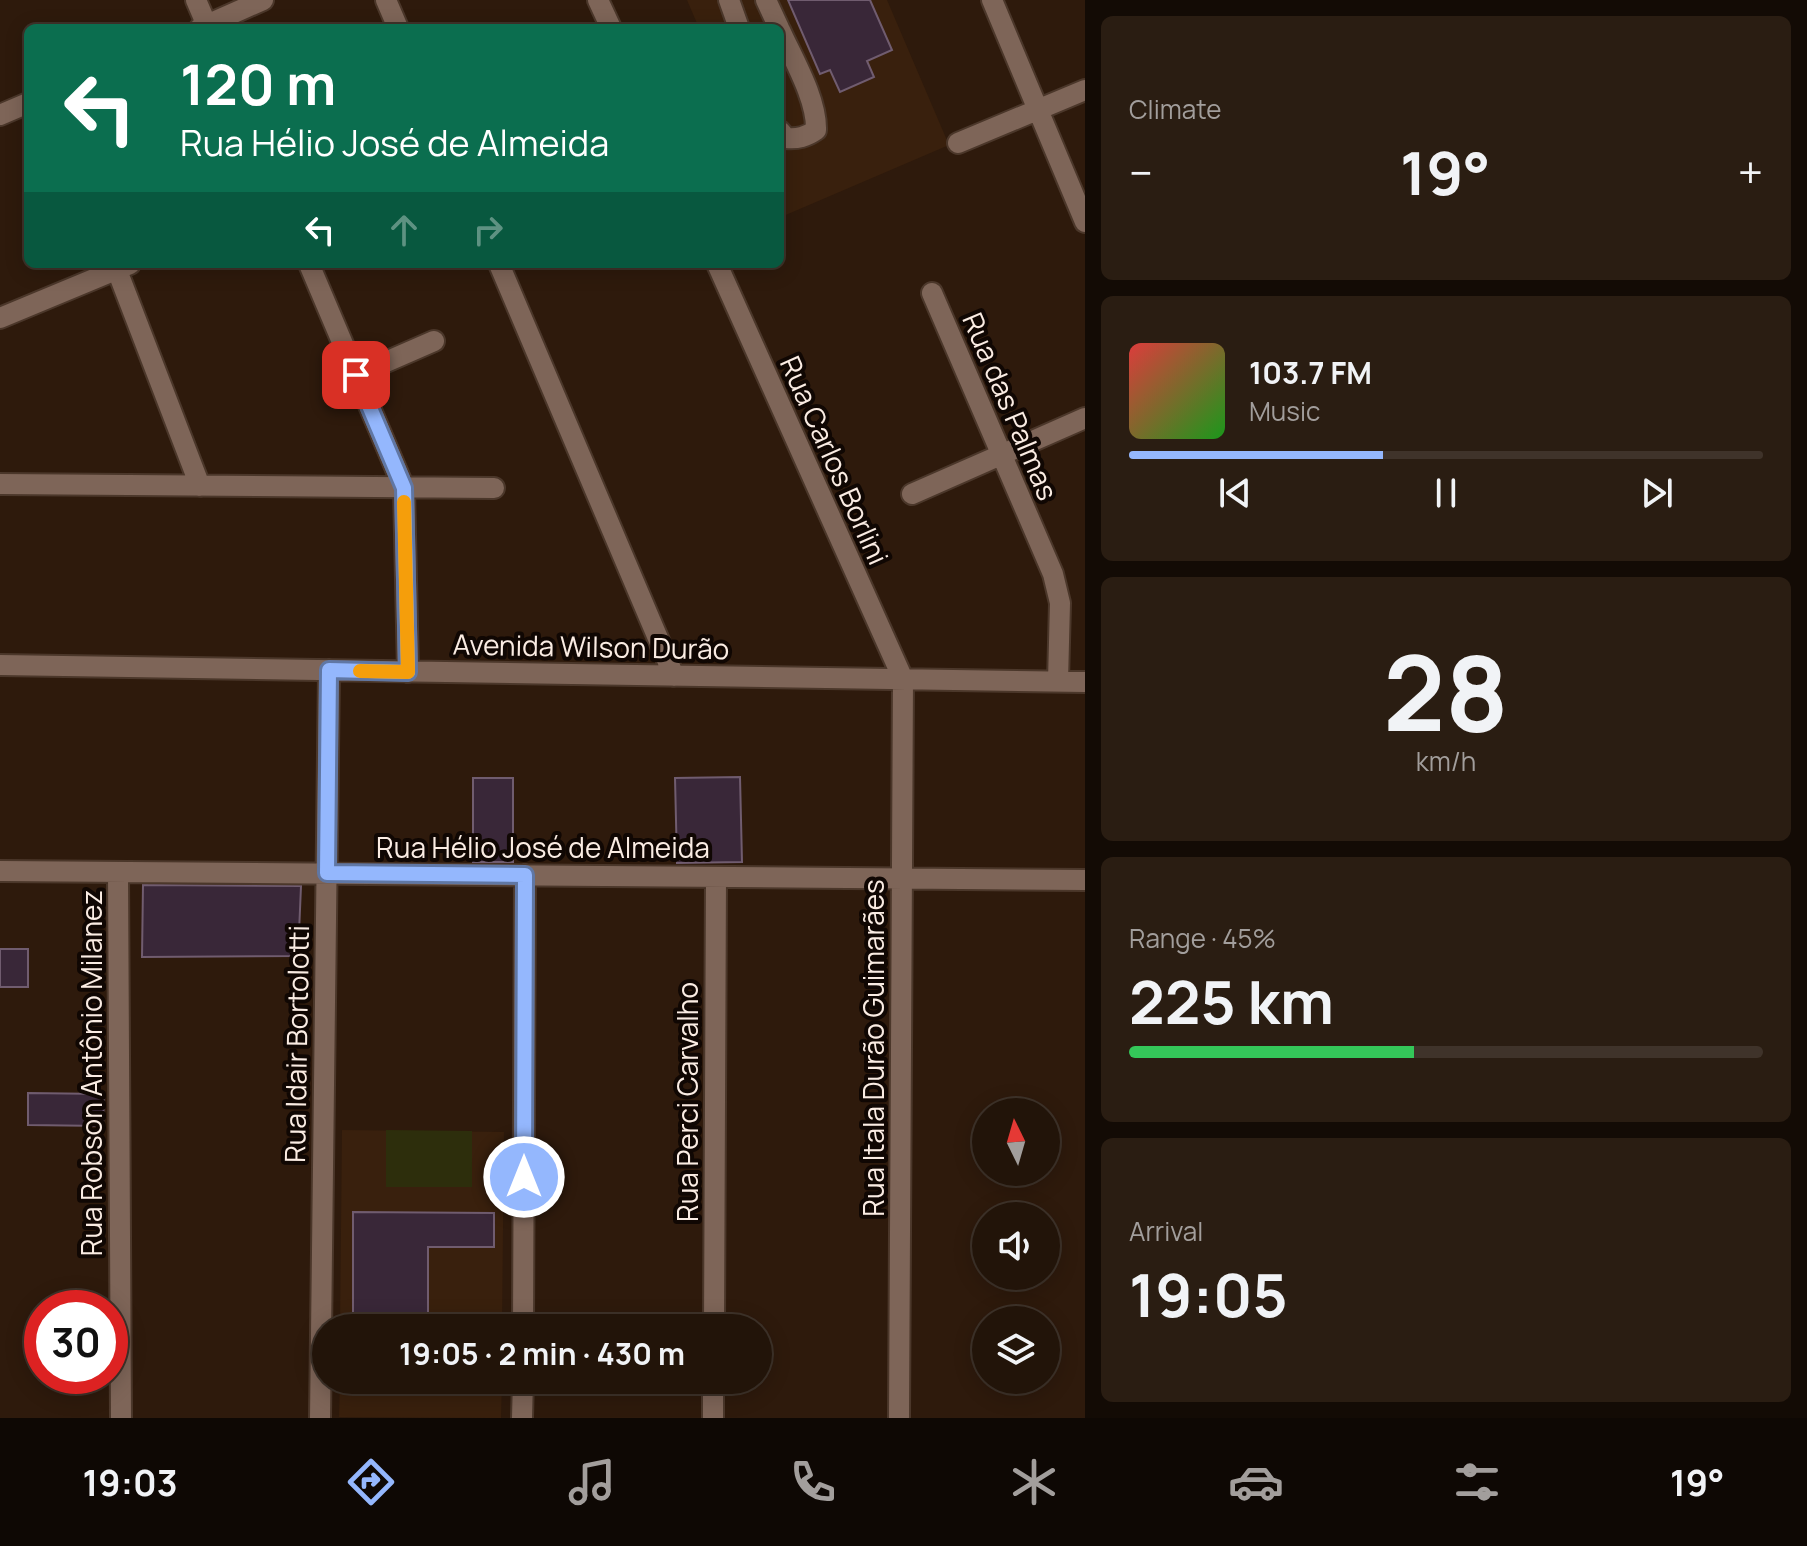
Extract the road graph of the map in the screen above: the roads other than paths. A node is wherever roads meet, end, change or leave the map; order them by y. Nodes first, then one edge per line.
1 (196, 0) edge
2 (263, 0) edge
3 (386, 0) edge
4 (598, 0) edge
5 (729, 0) edge
6 (766, 0) edge
7 (992, 0) edge
8 (204, 24) edge
9 (211, 24) edge
10 (396, 24) edge
11 (609, 24) edge
12 (738, 24) edge
13 (777, 24) edge
14 (784, 40) edge
15 (1085, 90) edge
16 (24, 105) edge
17 (1038, 110) junction
18 (0, 115) edge
19 (784, 136) edge
20 (958, 143) dead end
21 (1085, 222) edge
22 (122, 268) edge
23 (124, 268) edge
24 (311, 268) edge
25 (501, 268) edge
26 (719, 268) edge
27 (932, 293) dead end
28 (0, 318) edge
29 (434, 341) dead end
30 (356, 375) junction
31 (1085, 418) edge
32 (1002, 454) junction
33 (0, 484) edge
34 (200, 486) junction
35 (404, 488) junction
36 (494, 488) dead end
37 (912, 494) dead end
38 (0, 665) edge
39 (329, 670) junction
40 (408, 672) junction
41 (674, 676) junction
42 (903, 679) junction
43 (1058, 681) junction
44 (1085, 682) edge
45 (0, 871) edge
46 (118, 872) junction
47 (327, 873) junction
48 (525, 875) junction
49 (716, 877) junction
50 (902, 878) junction
51 (1085, 880) edge
52 (523, 1314) edge
53 (714, 1314) edge
54 (523, 1394) edge
55 (713, 1394) edge
56 (121, 1418) edge
57 (320, 1418) edge
58 (522, 1418) edge
59 (713, 1418) edge
60 (899, 1418) edge

1 - 8 street
2 - 9 street
3 - 10 street
4 - 11 street
5 - 12 street
6 - 13 street
7 - 17 street
14 - 19 street
15 - 17 street
16 - 18 street
17 - 20 street
17 - 21 street
22 - 28 street
23 - 34 street
24 - 30 street
25 - 41 street
26 - 42 street, Rua Carlos Borlini
27 - 32 street, Rua das Palmas
29 - 30 street
30 - 35 street
31 - 32 street
32 - 37 street
32 - 43 street, Rua das Palmas
33 - 34 street
34 - 35 street
35 - 36 street
35 - 40 street
38 - 39 street, Avenida Wilson Durão
39 - 40 street, Avenida Wilson Durão
39 - 47 street, Rua Idair Bortolotti
40 - 41 street, Avenida Wilson Durão
41 - 42 street, Avenida Wilson Durão
42 - 43 street, Avenida Wilson Durão
42 - 50 street, Rua Itala Durão Guimarães
43 - 44 street, Avenida Wilson Durão
45 - 46 street, Rua Hélio José de Almeida
46 - 47 street, Rua Hélio José de Almeida
46 - 56 street, Rua Robson Antônio Milanez
47 - 48 street, Rua Hélio José de Almeida
47 - 57 street, Rua Idair Bortolotti
48 - 49 street, Rua Hélio José de Almeida
48 - 52 street
49 - 50 street, Rua Hélio José de Almeida
49 - 53 street, Rua Perci Carvalho
50 - 51 street, Rua Hélio José de Almeida
50 - 60 street, Rua Itala Durão Guimarães
54 - 58 street
55 - 59 street

